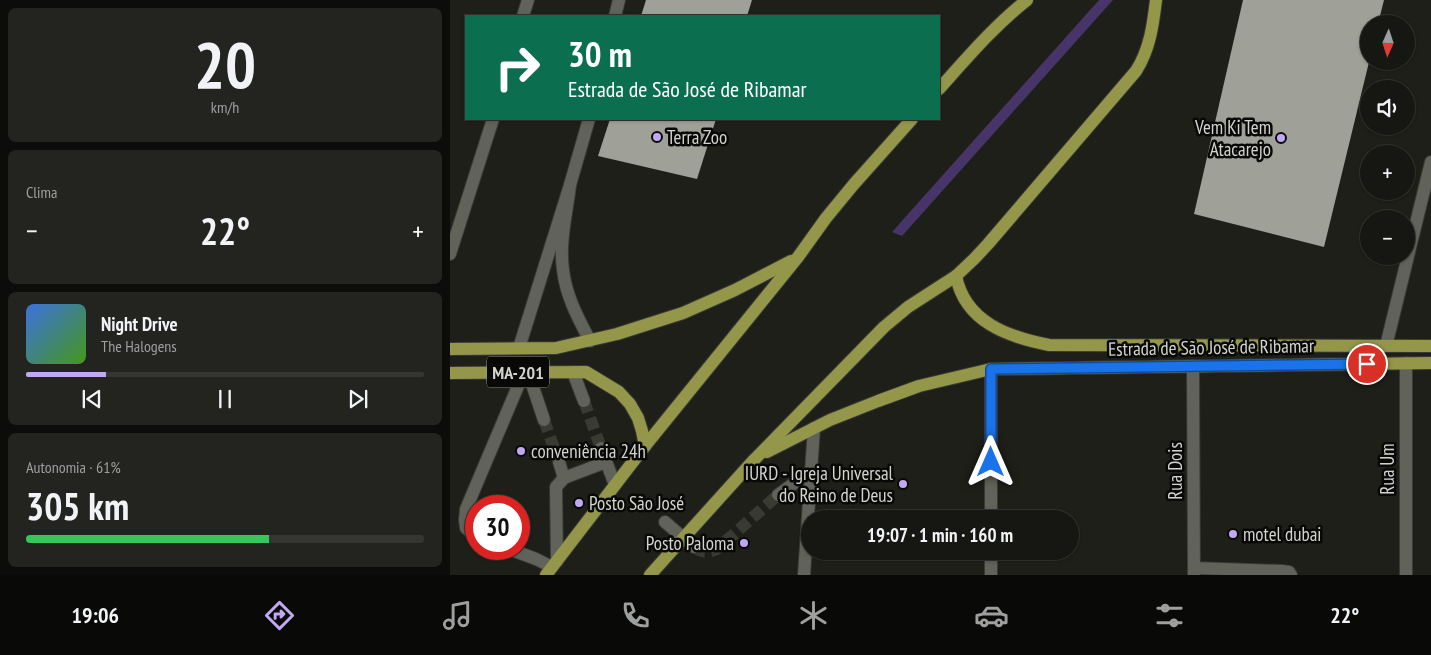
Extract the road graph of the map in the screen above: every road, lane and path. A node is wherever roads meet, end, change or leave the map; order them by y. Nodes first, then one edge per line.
1 (528, 0) edge
2 (619, 0) edge
3 (1027, 0) edge
4 (1156, 0) edge
5 (523, 15) edge
6 (615, 15) edge
7 (940, 88) edge
8 (493, 120) edge
9 (589, 120) edge
10 (911, 120) edge
11 (1431, 162) edge
12 (570, 185) junction
13 (450, 254) edge
14 (798, 257) junction
15 (956, 276) junction
16 (590, 341) junction
17 (1386, 346) junction
18 (1431, 346) edge
19 (519, 348) junction
20 (450, 349) edge
21 (1406, 363) junction
22 (1431, 363) edge
23 (1193, 366) junction
24 (991, 369) junction
25 (526, 372) junction
26 (580, 372) junction
27 (450, 373) edge
28 (584, 401) tunnel mouth
29 (544, 420) tunnel mouth
30 (814, 428) junction
31 (644, 446) junction
32 (601, 448) tunnel mouth
33 (559, 462) tunnel mouth
34 (606, 462) junction
35 (752, 462) junction
36 (812, 470) junction
37 (564, 478) junction
38 (615, 485) junction
39 (472, 495) edge
40 (778, 495) tunnel mouth
41 (991, 510) edge
42 (665, 522) dead end
43 (683, 538) junction
44 (694, 548) tunnel mouth
45 (530, 557) edge
46 (991, 560) edge
47 (552, 568) edge
48 (1194, 572) edge
49 (650, 575) edge
50 (804, 575) edge
51 (991, 575) edge
52 (1290, 575) edge
53 (1406, 575) edge

1 - 5 street
2 - 6 street
3 - 7 main road
4 - 15 main road
8 - 13 street
9 - 12 street
10 - 14 main road
11 - 17 street
12 - 16 street
12 - 19 street
14 - 16 main road
14 - 31 main road
15 - 17 main road, Estrada de São José de Ribamar
15 - 35 main road
16 - 19 main road, MA-201
17 - 18 main road, Estrada de São José de Ribamar
19 - 20 main road, MA-201
21 - 22 main road, Estrada de São José de Ribamar
21 - 23 main road, Estrada de São José de Ribamar
21 - 53 street, Rua Um
23 - 24 main road, Estrada de São José de Ribamar
23 - 48 street, Rua Dois
24 - 30 main road, Estrada de São José de Ribamar
24 - 41 street
25 - 26 main road, MA-201
25 - 27 main road, MA-201
25 - 29 street
25 - 39 street
26 - 28 street
26 - 31 main road
30 - 35 main road, Estrada de São José de Ribamar
30 - 36 street
31 - 38 main road
32 - 34 street
33 - 37 street
34 - 37 street
34 - 38 street
35 - 43 main road
36 - 40 street
36 - 50 street
37 - 47 street
38 - 47 main road
42 - 43 street
43 - 44 street
43 - 49 main road
45 - 47 street
46 - 51 street
48 - 52 street

